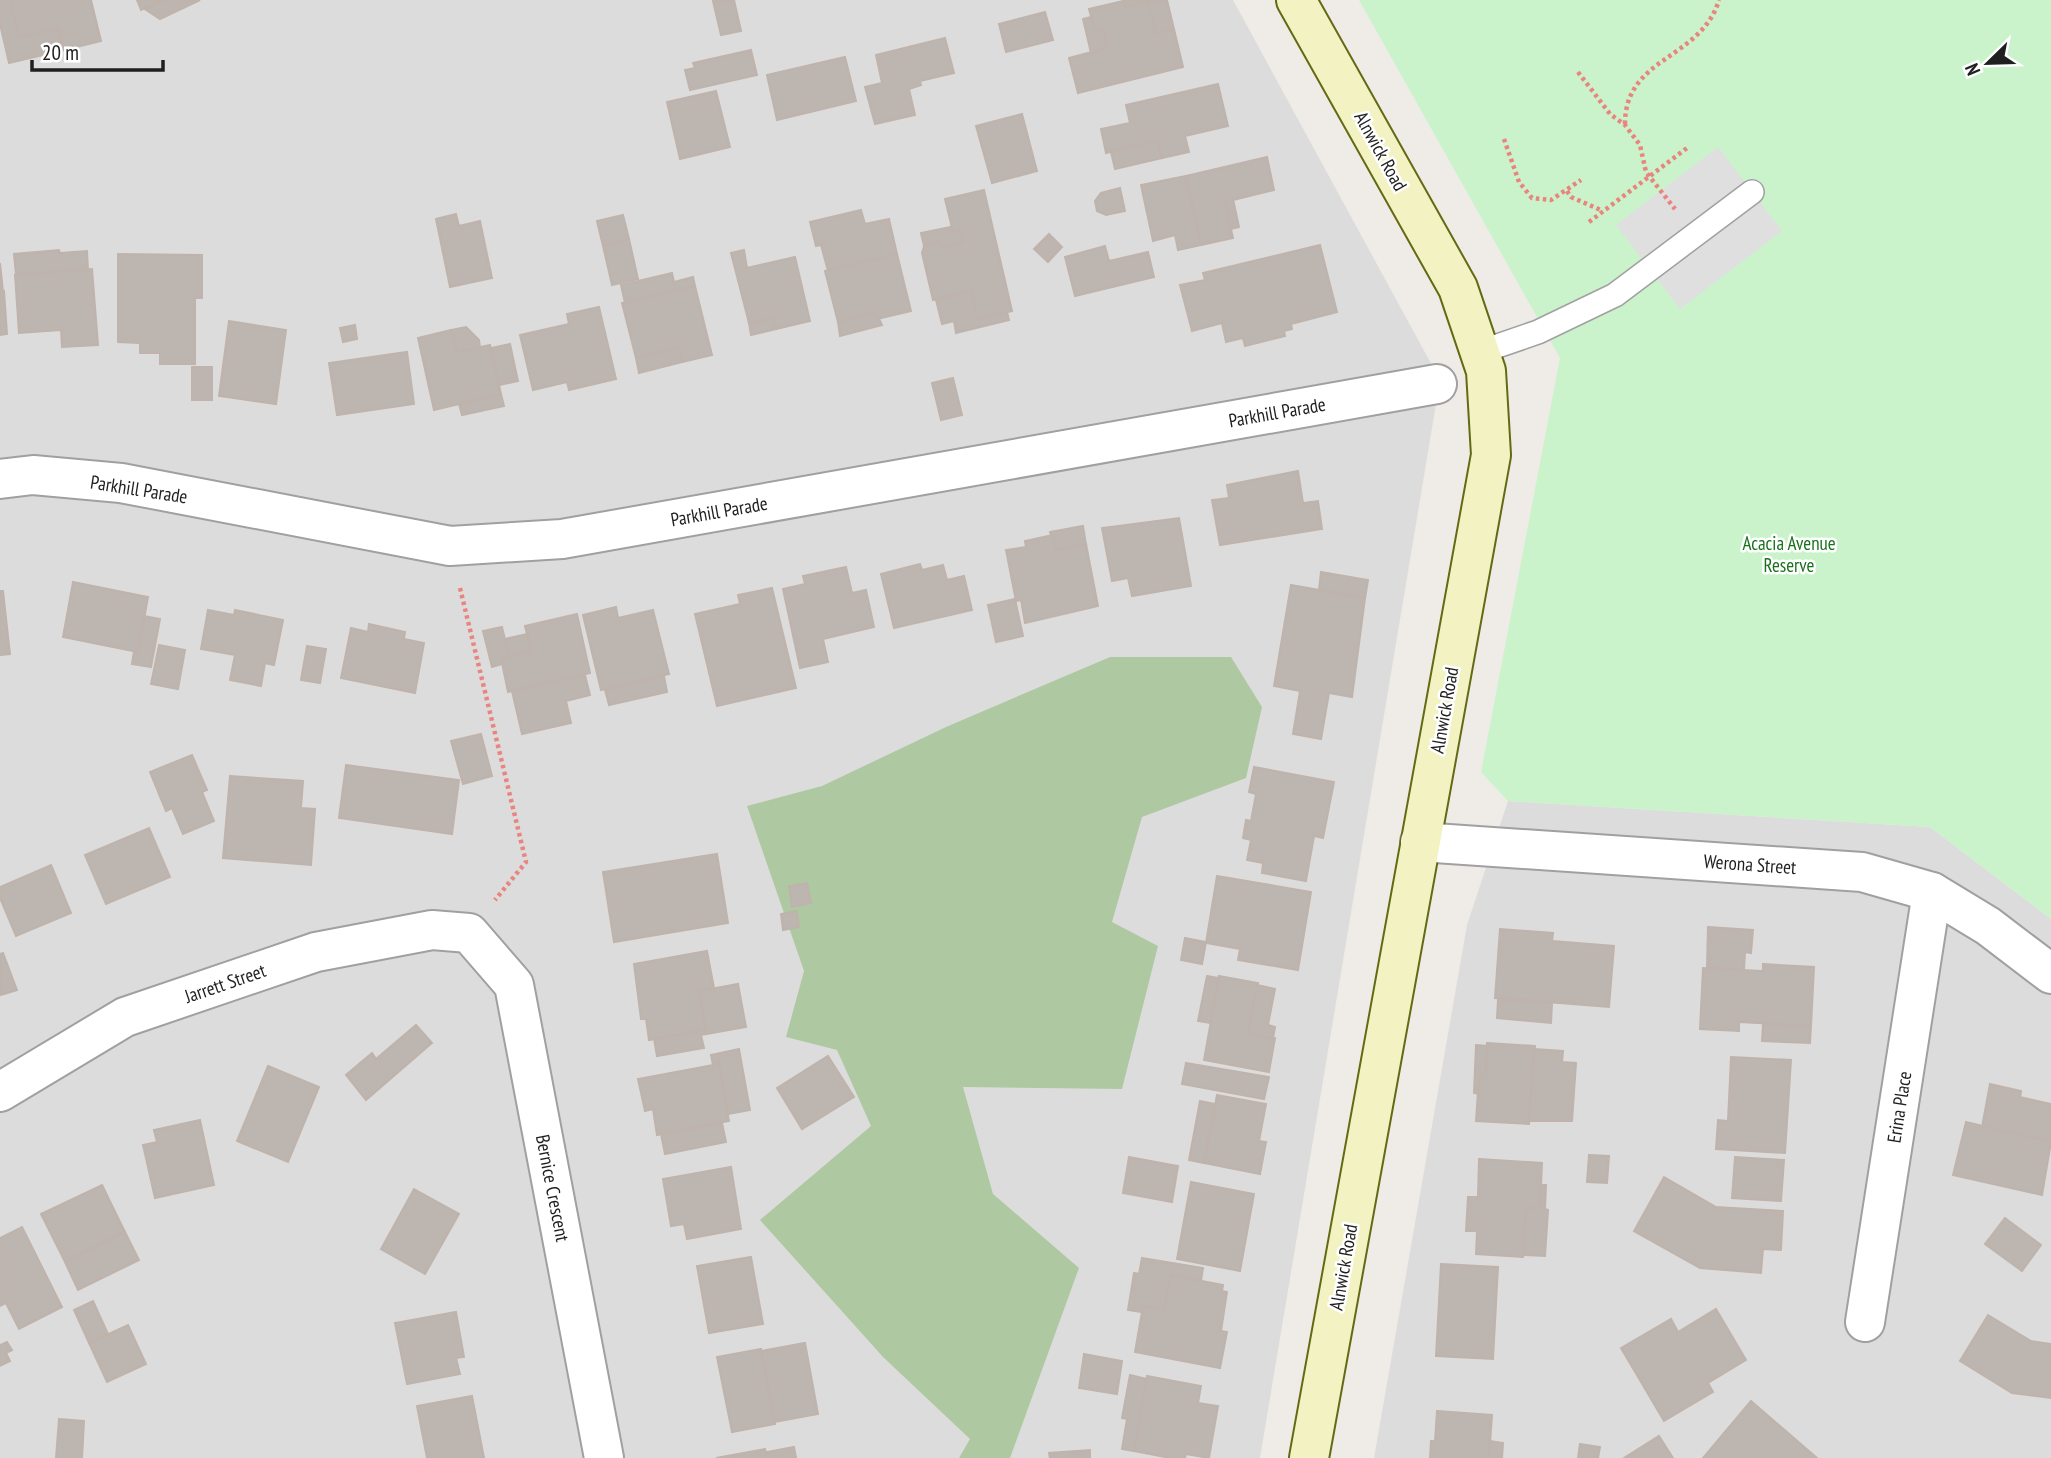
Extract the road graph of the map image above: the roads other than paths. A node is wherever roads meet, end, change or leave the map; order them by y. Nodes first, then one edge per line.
1 (1296, 0) edge
2 (1752, 192) dead end
3 (1480, 352) junction
4 (1437, 384) dead end
5 (0, 479) edge
6 (1420, 842) junction
7 (1933, 892) junction
8 (469, 933) joint
9 (2051, 974) edge
10 (0, 1092) edge
11 (1865, 1322) dead end
12 (604, 1458) edge
13 (1309, 1458) edge

1 - 3 street, Alnwick Road
2 - 3 lane
3 - 6 street, Alnwick Road
4 - 5 street, Parkhill Parade
6 - 7 street, Werona Street
6 - 13 street, Alnwick Road
7 - 9 street, Werona Street
7 - 11 street, Erina Place
8 - 10 street, Jarrett Street
8 - 12 street, Bernice Crescent

